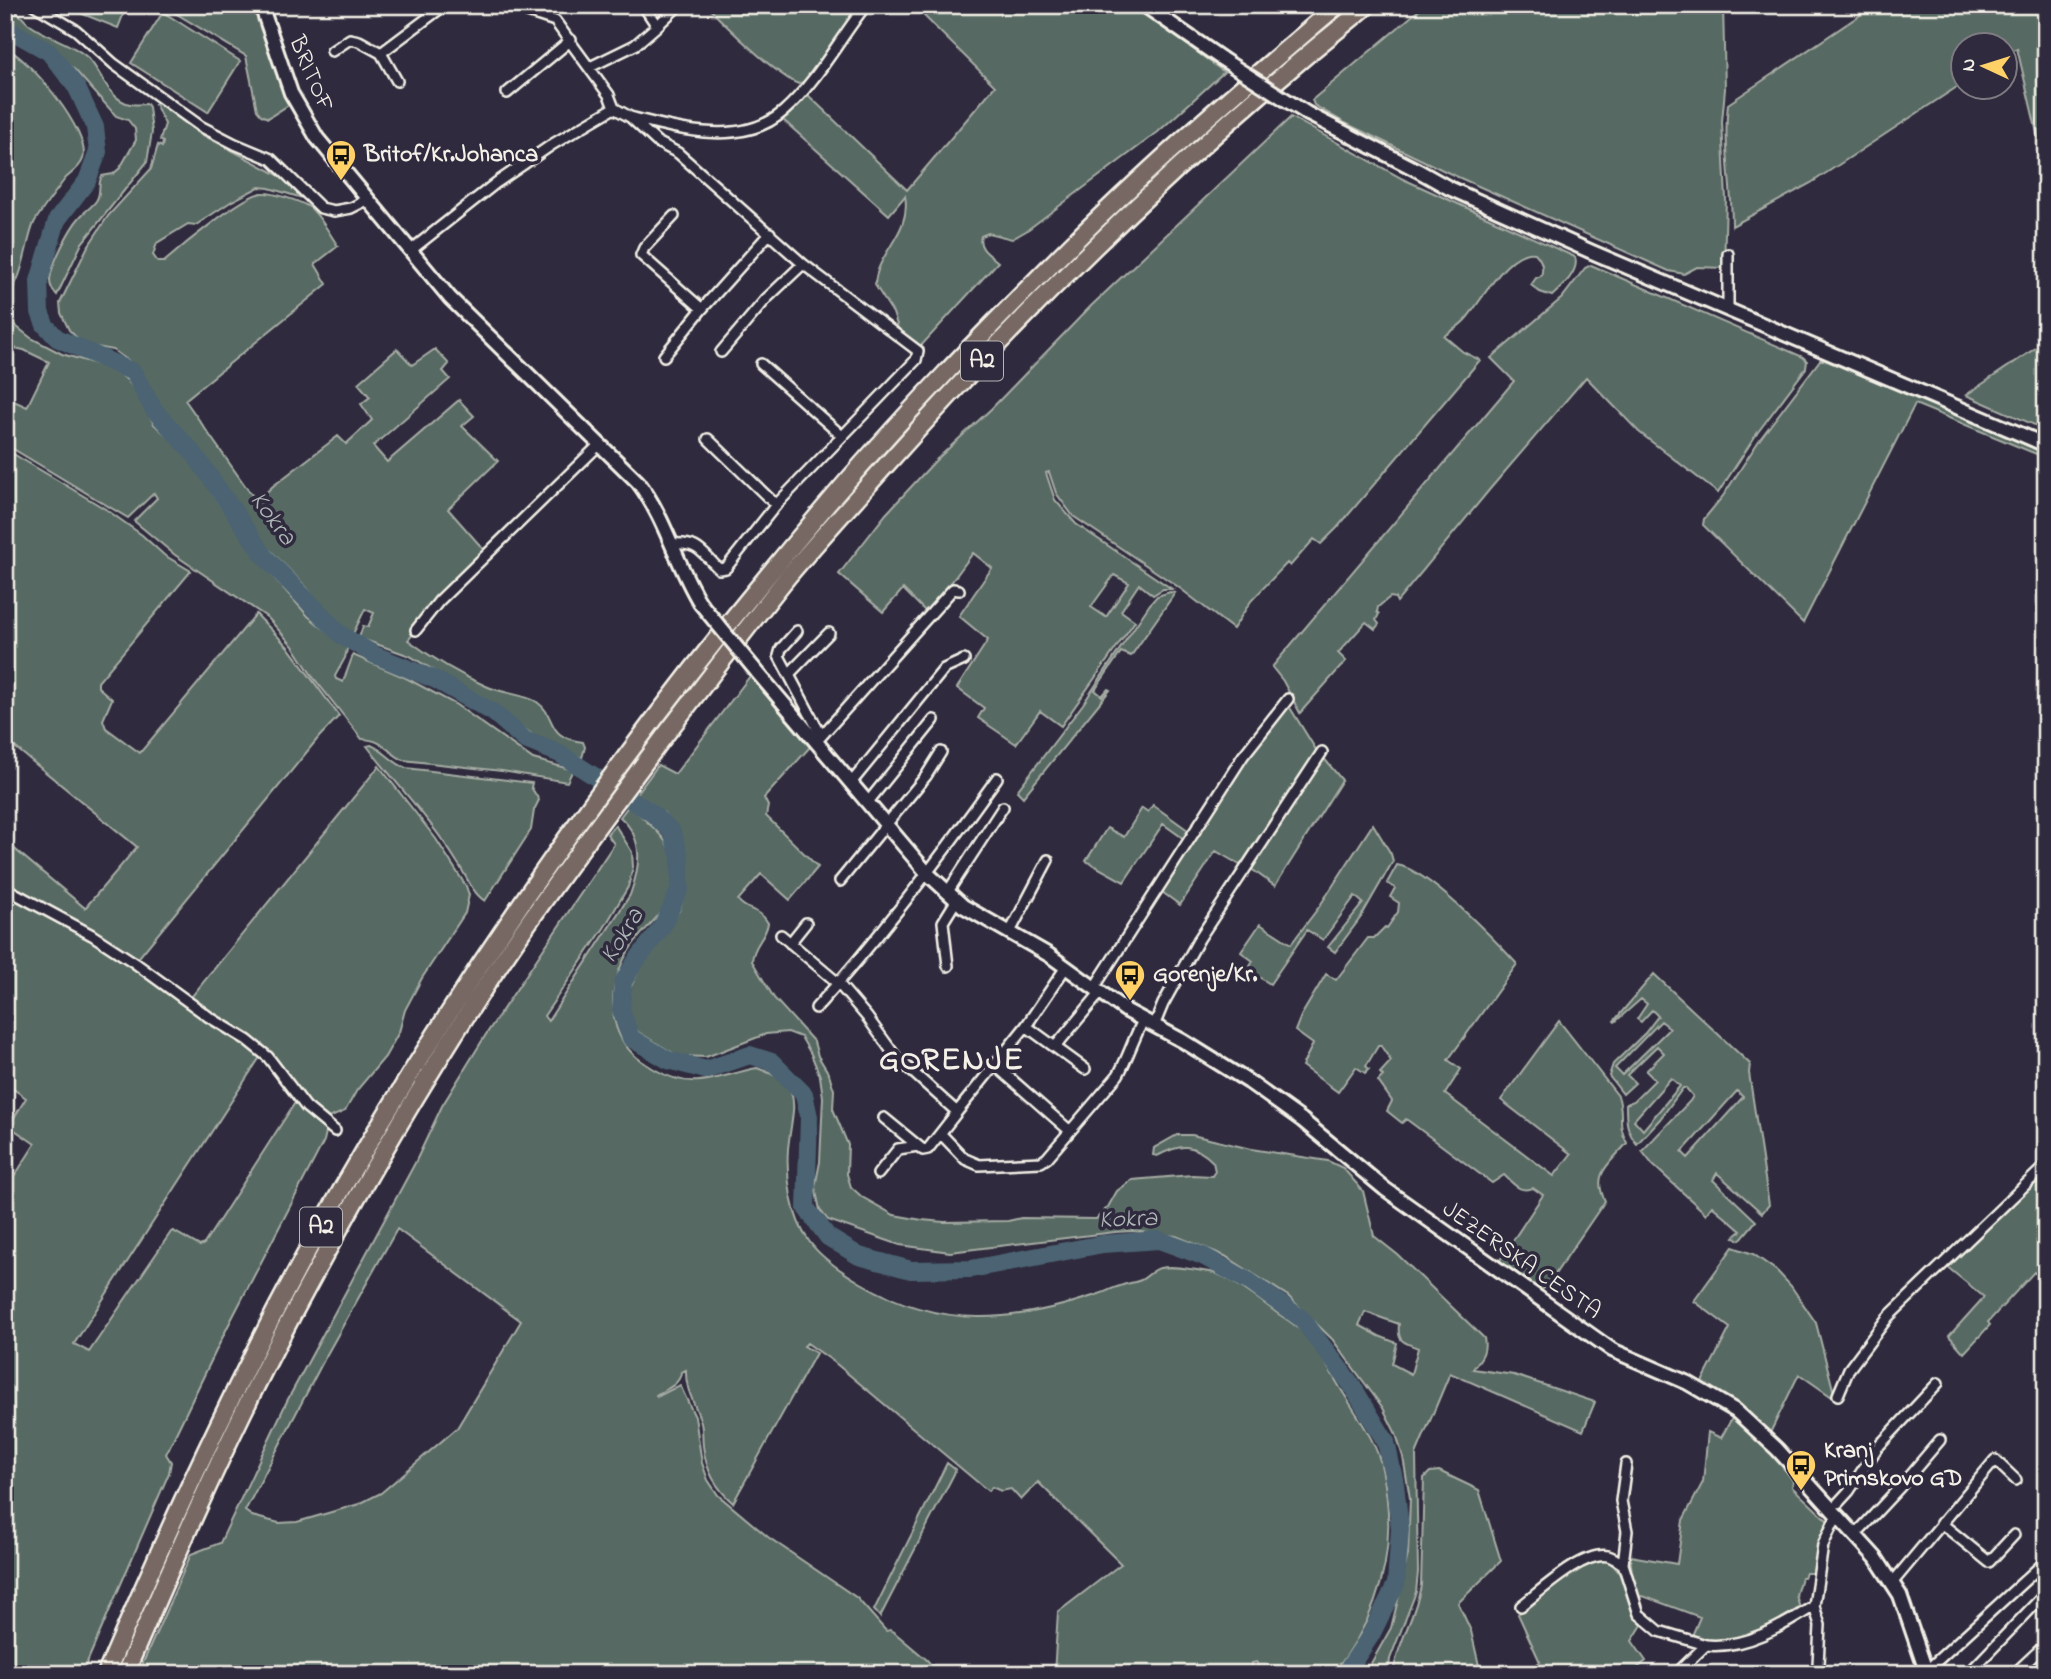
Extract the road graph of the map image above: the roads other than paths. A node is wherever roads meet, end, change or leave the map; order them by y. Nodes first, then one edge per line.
1 (34, 5) edge
2 (261, 5) edge
3 (445, 5) edge
4 (506, 5) edge
5 (643, 5) edge
6 (679, 5) edge
7 (866, 5) edge
8 (1144, 5) edge
9 (1338, 5) edge
10 (1368, 5) edge
11 (657, 26) junction
12 (571, 40) junction
13 (332, 51) dead end
14 (380, 53) junction
15 (590, 67) junction
16 (397, 81) dead end
17 (506, 93) dead end
18 (614, 108) junction
19 (630, 117) junction
20 (369, 199) junction
21 (674, 216) dead end
22 (770, 233) junction
23 (410, 251) junction
24 (1728, 254) dead end
25 (803, 264) junction
26 (702, 309) junction
27 (1728, 310) junction
28 (721, 352) dead end
29 (664, 356) dead end
30 (761, 364) dead end
31 (841, 435) junction
32 (708, 439) dead end
33 (600, 444) junction
34 (2046, 445) edge
35 (776, 505) junction
36 (658, 512) joint
37 (672, 544) junction
38 (959, 590) dead end
39 (416, 631) dead end
40 (797, 631) dead end
41 (829, 633) dead end
42 (964, 660) dead end
43 (789, 674) junction
44 (1288, 699) dead end
45 (934, 720) dead end
46 (819, 738) junction
47 (941, 752) dead end
48 (1322, 752) dead end
49 (997, 778) dead end
50 (851, 783) junction
51 (868, 802) junction
52 (1003, 807) dead end
53 (887, 824) junction
54 (1048, 860) dead end
55 (928, 874) junction
56 (841, 881) dead end
57 (5, 888) edge
58 (952, 897) junction
59 (806, 923) dead end
60 (1010, 932) junction
61 (781, 935) dead end
62 (790, 943) junction
63 (948, 965) dead end
64 (1066, 967) junction
65 (838, 984) junction
66 (1097, 990) junction
67 (816, 1007) dead end
68 (1149, 1024) junction
69 (1026, 1026) junction
70 (1055, 1047) junction
71 (995, 1065) junction
72 (1085, 1069) dead end
73 (957, 1112) junction
74 (884, 1118) dead end
75 (335, 1131) dead end
76 (1070, 1131) junction
77 (942, 1135) junction
78 (918, 1146) junction
79 (2046, 1165) edge
80 (877, 1174) dead end
81 (1938, 1383) dead end
82 (1838, 1395) dead end
83 (1940, 1440) dead end
84 (1626, 1464) dead end
85 (2017, 1480) dead end
86 (1837, 1509) junction
87 (1941, 1523) junction
88 (1856, 1534) junction
89 (2014, 1535) dead end
90 (2046, 1561) edge
91 (1623, 1564) junction
92 (1893, 1582) junction
93 (2041, 1598) dead end
94 (1521, 1606) dead end
95 (1814, 1606) junction
96 (2046, 1644) edge
97 (1706, 1645) junction
98 (1926, 1673) edge
99 (106, 1674) edge
100 (125, 1674) edge
101 (1676, 1674) edge
102 (1815, 1674) edge
103 (1968, 1674) edge
104 (2014, 1674) edge

1 - 20 street
2 - 20 street, BRITOF
3 - 14 street
4 - 12 street
5 - 11 street
6 - 11 street
7 - 19 street
8 - 27 street, bridge
9 - 99 highway, A2
10 - 100 highway, A2
11 - 15 street
12 - 15 street
12 - 17 street
13 - 14 street
14 - 16 street
15 - 18 street
18 - 19 street
18 - 23 street
19 - 22 street
20 - 23 street, BRITOF
21 - 26 street
22 - 25 street
22 - 26 street
23 - 33 street, BRITOF
24 - 27 street
25 - 28 street
25 - 31 street
26 - 29 street
27 - 34 street
30 - 31 street
31 - 35 street
32 - 35 street
33 - 36 street, BRITOF
33 - 39 street
35 - 37 street
36 - 37 street, JEZERSKA CESTA
37 - 46 street, JEZERSKA CESTA, bridge
38 - 46 street
40 - 43 street
41 - 43 street
42 - 50 street
43 - 46 street
44 - 66 street
45 - 51 street
46 - 50 street, JEZERSKA CESTA
47 - 53 street
48 - 68 street
49 - 55 street
50 - 51 street, JEZERSKA CESTA
51 - 53 street, JEZERSKA CESTA
52 - 58 street
53 - 55 street, JEZERSKA CESTA
53 - 56 street
54 - 60 street
55 - 58 street, JEZERSKA CESTA
55 - 65 street
57 - 75 street
58 - 60 street, JEZERSKA CESTA
58 - 63 street
59 - 62 street
60 - 64 street, JEZERSKA CESTA
61 - 62 street
62 - 65 street
64 - 66 street, JEZERSKA CESTA
64 - 69 street
65 - 67 street
65 - 73 street
66 - 68 street, JEZERSKA CESTA
66 - 70 street
68 - 76 street
68 - 86 street, JEZERSKA CESTA
69 - 70 street
69 - 71 street
70 - 72 street
71 - 73 street
71 - 76 street
73 - 77 street
74 - 78 street
76 - 77 street
77 - 78 street
78 - 80 street
79 - 82 street
81 - 86 street
83 - 88 street
84 - 91 street
85 - 87 street
86 - 88 street, JEZERSKA CESTA
86 - 95 street
87 - 89 street
87 - 92 street
88 - 92 street, JEZERSKA CESTA
90 - 98 street, JEZERSKA CESTA
91 - 94 street
91 - 97 street
92 - 98 street, JEZERSKA CESTA
93 - 103 street
95 - 97 street
95 - 102 street
96 - 104 street
97 - 101 street

